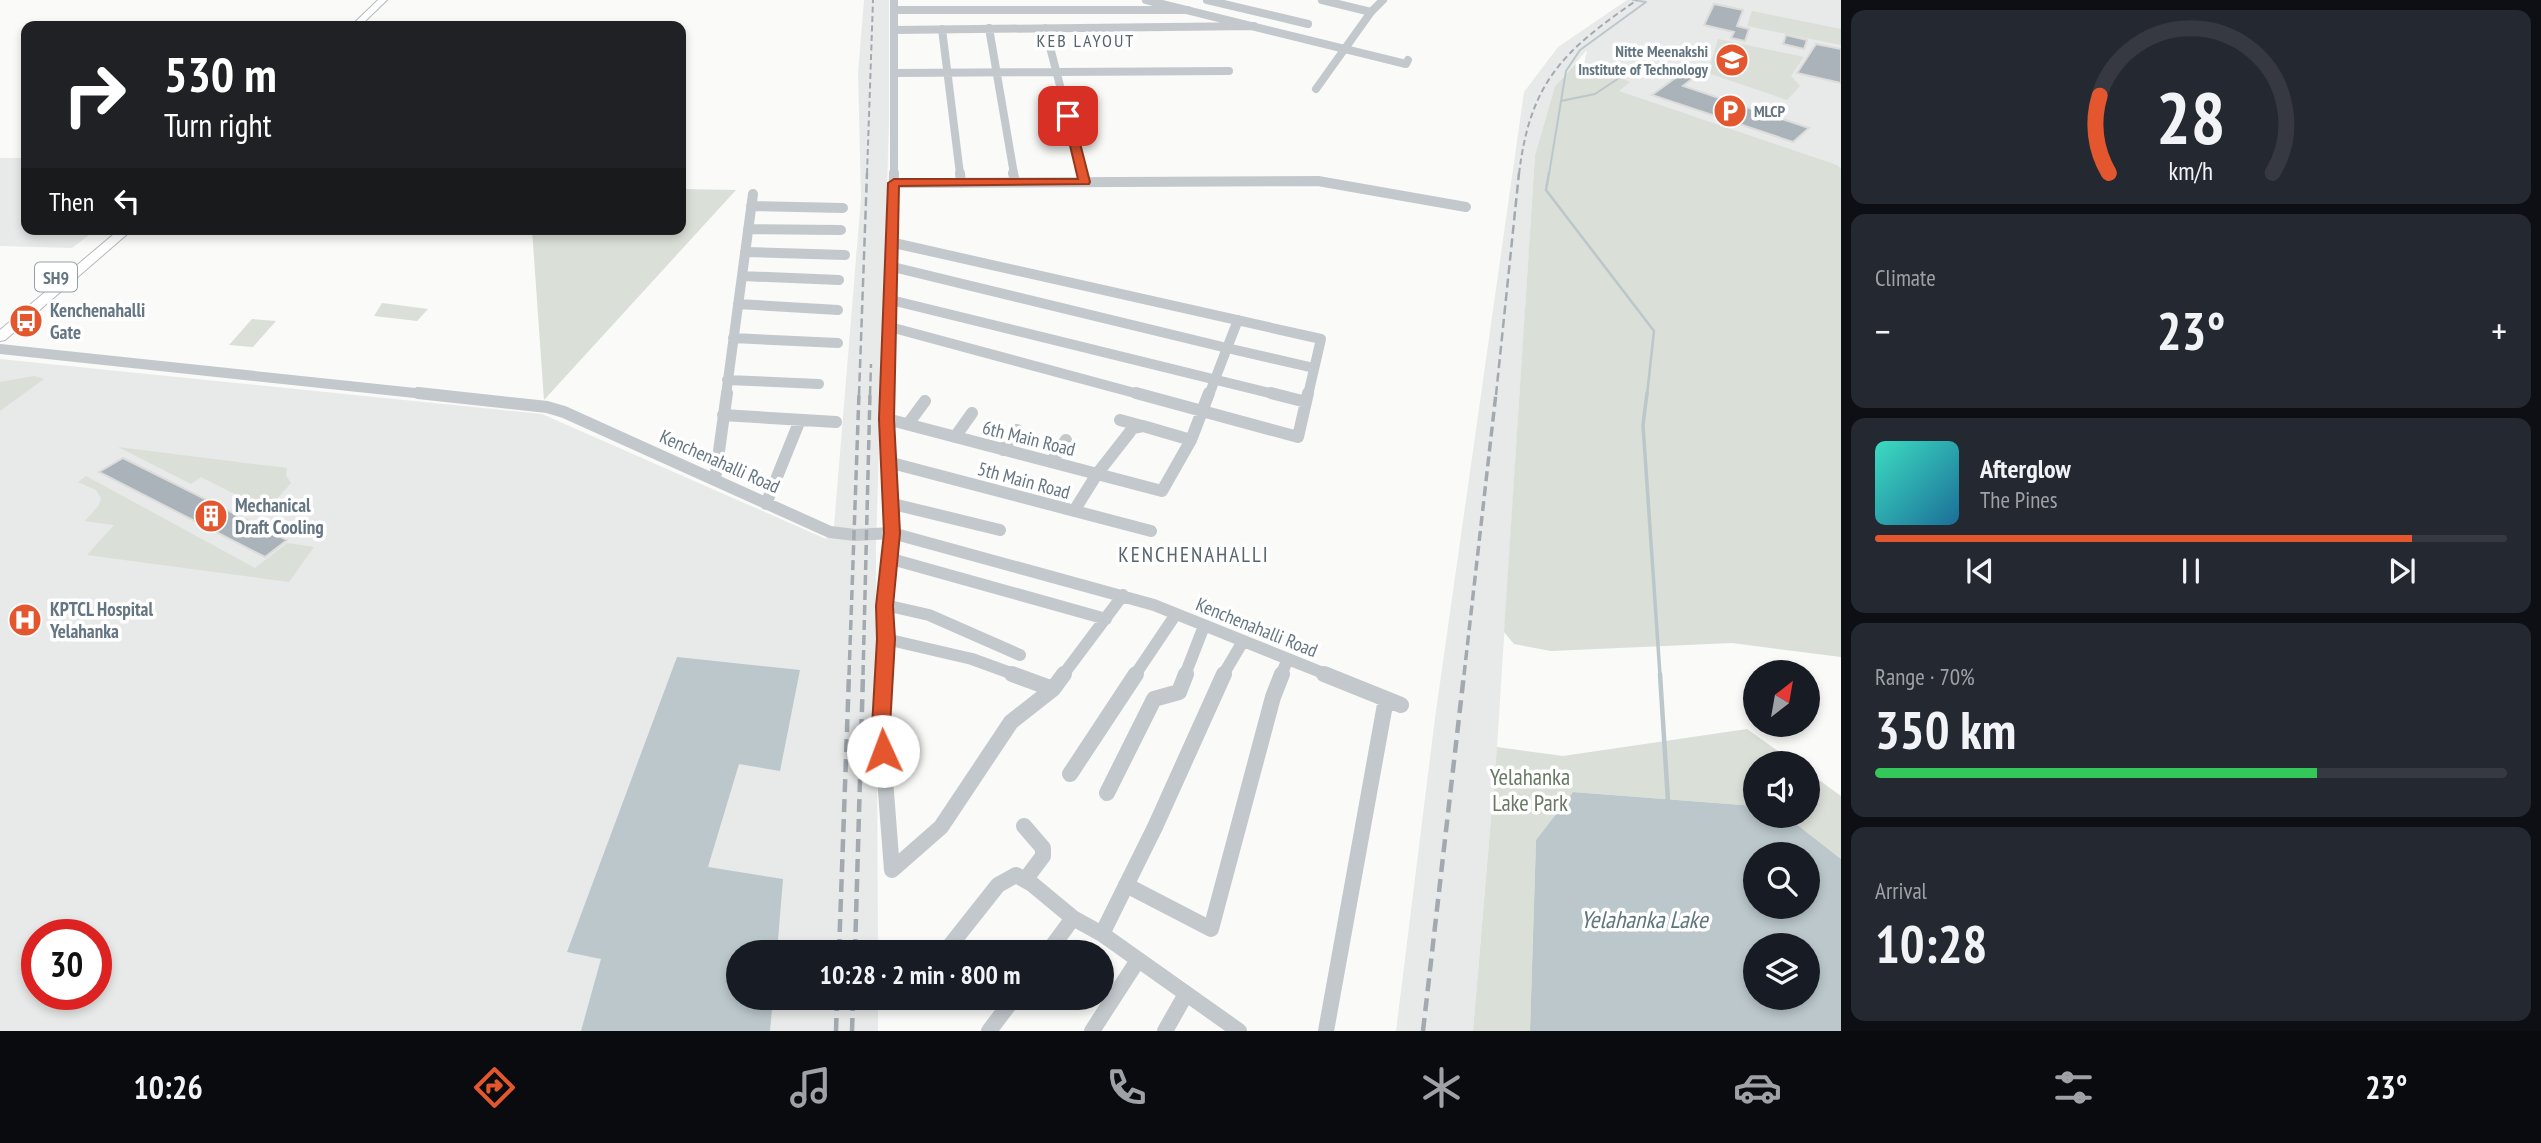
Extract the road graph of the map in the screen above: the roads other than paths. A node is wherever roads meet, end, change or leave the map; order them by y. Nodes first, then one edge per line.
1 (383, 0) edge
2 (894, 0) edge
3 (1146, 0) edge
4 (1207, 0) edge
5 (1322, 0) edge
6 (1383, 0) edge
7 (395, 1) edge
8 (894, 10) junction
9 (1188, 10) junction
10 (1371, 12) junction
11 (360, 21) edge
12 (373, 21) edge
13 (1308, 24) dead end
14 (1254, 26) junction
15 (989, 28) junction
16 (1045, 28) junction
17 (942, 29) junction
18 (894, 30) junction
19 (1346, 48) junction
20 (1408, 60) dead end
21 (1229, 71) dead end
22 (894, 73) junction
23 (1057, 73) junction
24 (947, 74) junction
25 (998, 74) junction
26 (1316, 89) dead end
27 (1014, 182) junction
28 (1085, 182) junction
29 (894, 183) junction
30 (961, 183) junction
31 (843, 208) dead end
32 (1466, 208) dead end
33 (748, 229) junction
34 (841, 230) dead end
35 (106, 235) edge
36 (120, 235) edge
37 (894, 243) junction
38 (745, 253) junction
39 (845, 255) dead end
40 (893, 267) junction
41 (742, 276) junction
42 (839, 280) dead end
43 (891, 300) junction
44 (738, 304) junction
45 (838, 310) dead end
46 (1238, 320) junction
47 (0, 324) edge
48 (890, 327) junction
49 (0, 337) edge
50 (733, 338) junction
51 (838, 343) dead end
52 (1227, 348) junction
53 (0, 349) edge
54 (1314, 368) junction
55 (1216, 379) junction
56 (727, 380) junction
57 (819, 384) dead end
58 (925, 401) dead end
59 (1306, 402) junction
60 (1204, 411) junction
61 (972, 414) dead end
62 (723, 415) junction
63 (887, 419) junction
64 (800, 420) junction
65 (1120, 420) dead end
66 (836, 422) dead end
67 (908, 424) junction
68 (1143, 426) junction
69 (1017, 430) dead end
70 (955, 437) junction
71 (1066, 440) dead end
72 (1191, 440) junction
73 (1003, 450) junction
74 (888, 462) junction
75 (1051, 462) junction
76 (1097, 474) junction
77 (715, 481) junction
78 (1162, 491) joint
79 (889, 503) junction
80 (766, 504) junction
81 (1074, 511) junction
82 (1000, 530) dead end
83 (1151, 531) dead end
84 (892, 533) junction
85 (888, 558) junction
86 (1123, 595) junction
87 (885, 606) junction
88 (1176, 614) junction
89 (1106, 619) junction
90 (1203, 626) junction
91 (886, 639) junction
92 (1242, 643) junction
93 (1020, 654) dead end
94 (1287, 660) junction
95 (1054, 689) junction
96 (1070, 774) dead end
97 (1107, 793) dead end
98 (1024, 826) dead end
99 (1025, 880) junction
100 (1126, 885) junction
101 (1073, 918) junction
102 (1102, 934) junction
103 (954, 940) edge
104 (1057, 940) edge
105 (1138, 960) junction
106 (1186, 994) junction
107 (1005, 1010) edge
108 (989, 1031) edge
109 (1092, 1031) edge
110 (1166, 1031) edge
111 (1239, 1031) edge
112 (1326, 1031) edge

1 - 11 main road
2 - 8 street
3 - 9 street
4 - 13 street
5 - 10 street
6 - 10 street
7 - 12 main road
8 - 9 street
8 - 18 street
9 - 14 street
10 - 19 street
14 - 16 street
14 - 19 street
15 - 16 street
15 - 17 street
15 - 25 street
16 - 23 street
17 - 18 street
17 - 24 street
18 - 22 street
19 - 20 street
19 - 26 street
21 - 23 street
22 - 24 street
22 - 29 street
23 - 25 street
23 - 28 street
24 - 25 street
24 - 30 street
25 - 27 street
27 - 28 street
27 - 30 street
28 - 32 street
29 - 30 street
29 - 37 street
31 - 33 street
33 - 34 street
33 - 38 street
35 - 47 main road, SH9
36 - 49 main road, SH9
37 - 40 street
37 - 46 street
38 - 39 street
38 - 41 street
40 - 43 street
40 - 52 street
41 - 42 street
41 - 44 street
43 - 48 street
43 - 55 street
44 - 45 street
44 - 50 street
46 - 52 street
46 - 54 street
48 - 60 street
48 - 63 street
50 - 51 street
50 - 56 street
52 - 54 street
52 - 55 street
53 - 77 street, Kenchenahalli Road
54 - 59 street
55 - 59 street
55 - 60 street
56 - 57 street
56 - 62 street
58 - 67 street
59 - 60 street
60 - 72 street
61 - 70 street
62 - 64 street
62 - 77 street
63 - 67 street, 6th Main Road
63 - 74 street
64 - 66 street
64 - 80 street
65 - 68 street
67 - 70 street, 6th Main Road
68 - 72 street
68 - 76 street
69 - 73 street
70 - 73 street, 6th Main Road
71 - 75 street
72 - 78 street
73 - 75 street, 6th Main Road
74 - 79 street
74 - 81 street, 5th Main Road
75 - 76 street, 6th Main Road
76 - 78 street, 6th Main Road
76 - 81 street
77 - 80 street, Kenchenahalli Road
79 - 82 street
79 - 84 street
80 - 84 street, Kenchenahalli Road
81 - 83 street, 5th Main Road
84 - 85 street
84 - 86 street, Kenchenahalli Road
85 - 87 street
85 - 89 street
86 - 88 street, Kenchenahalli Road
86 - 89 street
87 - 91 street
87 - 93 street
88 - 90 street, Kenchenahalli Road
88 - 96 street
89 - 95 street
90 - 92 street, Kenchenahalli Road
90 - 97 street
91 - 95 street
91 - 95 street
92 - 94 street, Kenchenahalli Road
92 - 100 street
94 - 100 street
94 - 112 street, Kenchenahalli Road
98 - 99 street
99 - 101 street
99 - 103 street
100 - 102 street
101 - 102 street
101 - 104 street
102 - 105 street
105 - 106 street
105 - 109 street
106 - 110 street
106 - 111 street
107 - 108 street

